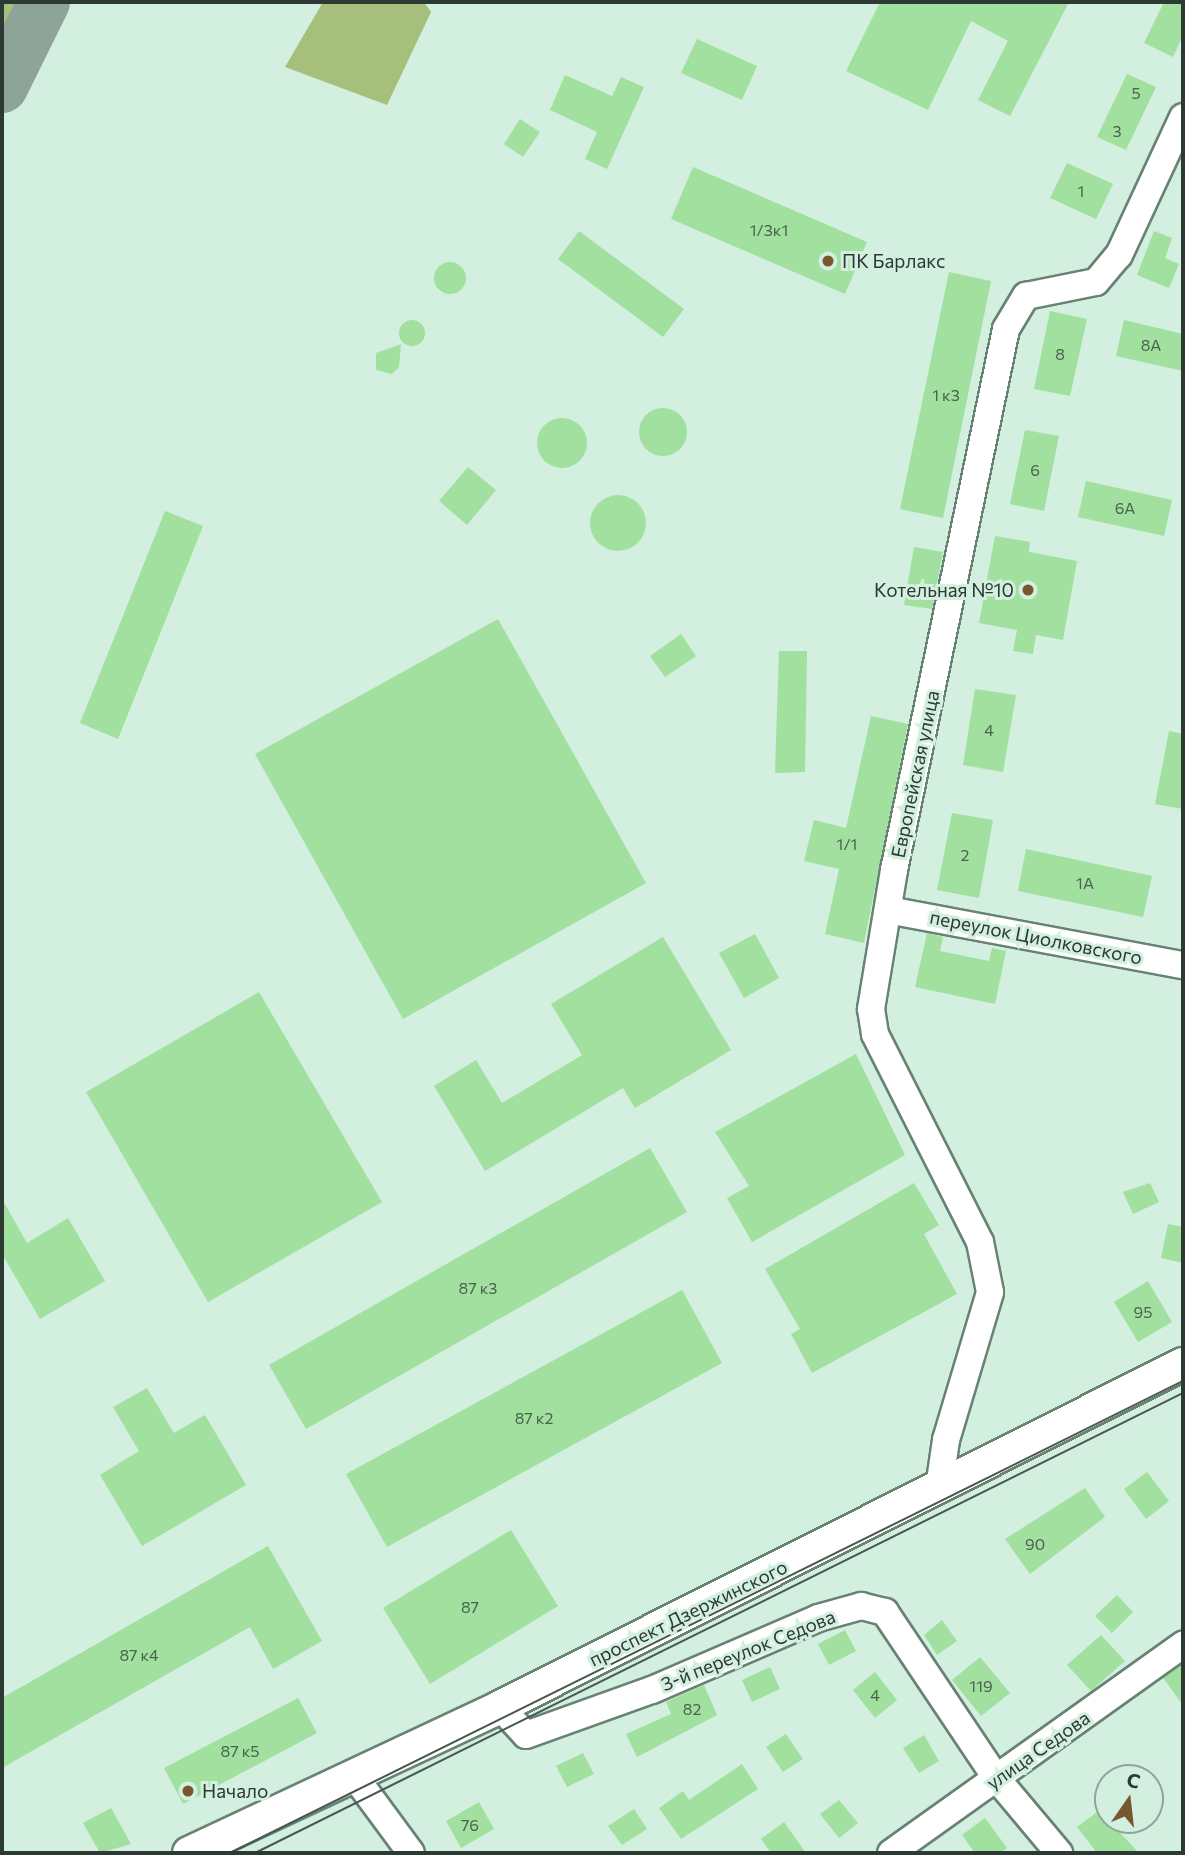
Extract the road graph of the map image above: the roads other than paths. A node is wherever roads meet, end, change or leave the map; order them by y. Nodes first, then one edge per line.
1 (1183, 117) edge
2 (888, 910) junction
3 (1183, 963) edge
4 (1183, 1364) edge
5 (939, 1488) junction
6 (1183, 1645) edge
7 (500, 1707) junction
8 (355, 1777) junction
9 (997, 1779) junction
10 (190, 1853) edge
11 (411, 1853) edge
12 (891, 1853) edge
13 (1059, 1853) edge

1 - 2 street, Европейская улица
2 - 3 street, переулок Циолковского
2 - 5 street, Европейская улица
4 - 5 main road, проспект Дзержинского
5 - 7 main road, проспект Дзержинского
6 - 9 street, улица Седова
7 - 8 main road, проспект Дзержинского
7 - 9 street, 3-й переулок Седова
8 - 10 main road, проспект Дзержинского
8 - 11 street
9 - 12 street, улица Седова
9 - 13 street, 3-й переулок Седова

